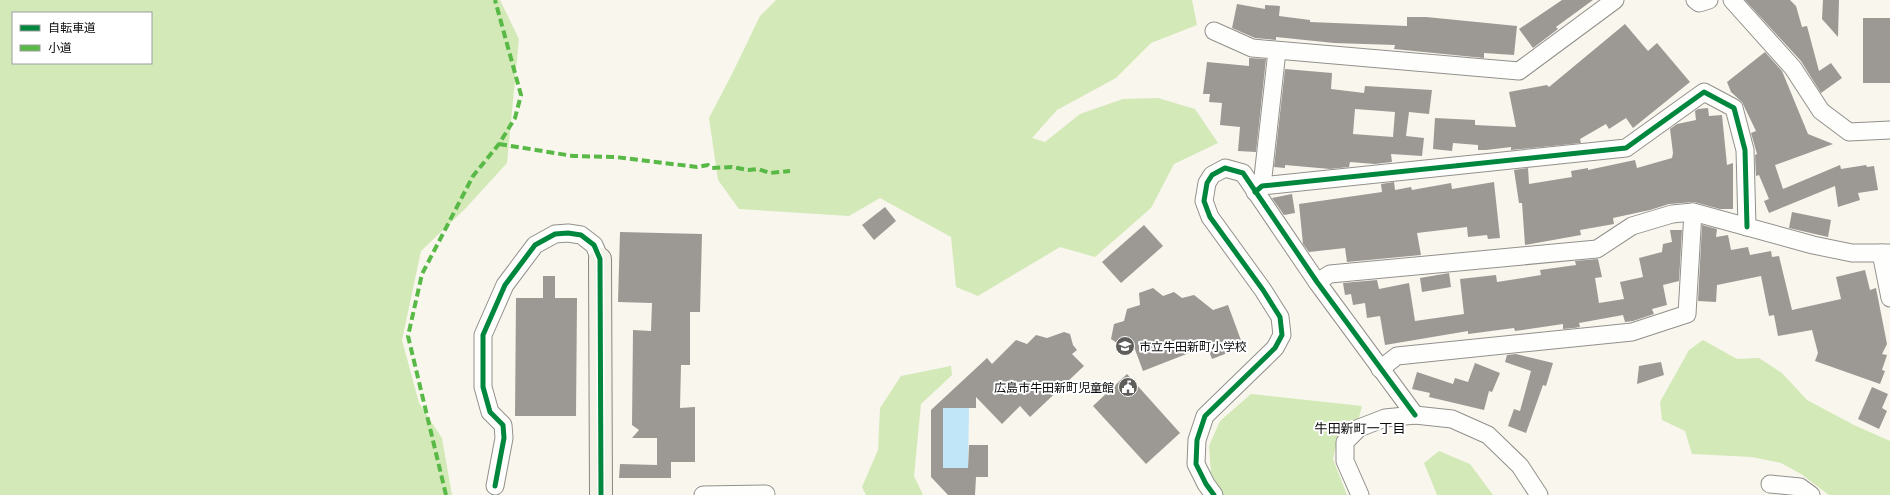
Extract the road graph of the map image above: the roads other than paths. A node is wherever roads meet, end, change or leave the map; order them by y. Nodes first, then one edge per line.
1 (1615, 0) edge
2 (1695, 0) edge
3 (1709, 0) edge
4 (1732, 0) edge
5 (1214, 31) dead end
6 (1277, 51) junction
7 (1890, 130) edge
8 (1258, 189) junction
9 (1693, 212) junction
10 (1747, 227) junction
11 (1886, 253) edge
12 (600, 259) joint
13 (1317, 282) junction
14 (1890, 298) edge
15 (1380, 369) junction
16 (1415, 415) junction
17 (1770, 484) dead end
18 (495, 486) dead end
19 (766, 494) edge
20 (601, 495) edge
21 (703, 495) edge
22 (1214, 495) edge
23 (1360, 495) edge
24 (1539, 495) edge
25 (1811, 495) edge

1 - 6 street
2 - 3 street
4 - 7 street
5 - 6 street
6 - 8 street
8 - 10 street
8 - 13 street
8 - 22 street
9 - 10 street
9 - 13 street
9 - 15 street
10 - 11 street
11 - 14 street
12 - 18 street
12 - 20 street
13 - 15 street
15 - 16 street
16 - 23 street
16 - 24 street
17 - 25 street
19 - 21 street

